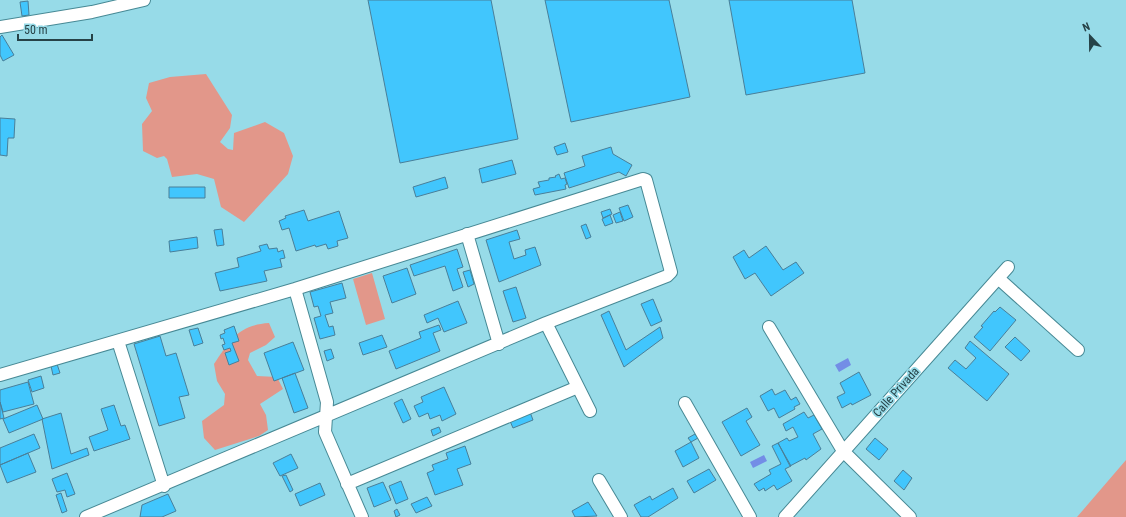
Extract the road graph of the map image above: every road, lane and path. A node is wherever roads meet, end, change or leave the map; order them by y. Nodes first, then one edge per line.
1 (144, 0) edge
2 (0, 27) edge
3 (467, 234) junction
4 (1008, 267) dead end
5 (998, 278) junction
6 (295, 289) junction
7 (546, 323) junction
8 (769, 327) dead end
9 (118, 341) junction
10 (499, 344) junction
11 (1078, 350) dead end
12 (0, 375) edge
13 (578, 387) junction
14 (685, 403) dead end
15 (590, 411) dead end
16 (327, 416) junction
17 (843, 451) junction
18 (599, 480) dead end
19 (347, 484) junction
20 (164, 486) junction
21 (103, 514) edge
22 (86, 517) edge
23 (362, 517) edge
24 (621, 517) edge
25 (750, 517) edge
26 (785, 517) edge
27 (910, 517) edge

1 - 2 street
3 - 6 street
3 - 7 street
3 - 10 street
4 - 5 street, Calle Privada
5 - 11 street
5 - 17 street, Calle Privada
6 - 9 street
6 - 16 street
7 - 10 street
7 - 13 street
8 - 17 street
9 - 12 street
9 - 20 street
10 - 16 street
13 - 15 street
13 - 19 street
14 - 25 street
16 - 19 street
16 - 20 street
17 - 26 street, Calle Privada
17 - 27 street
18 - 24 street
19 - 23 street
20 - 21 street
21 - 22 street

